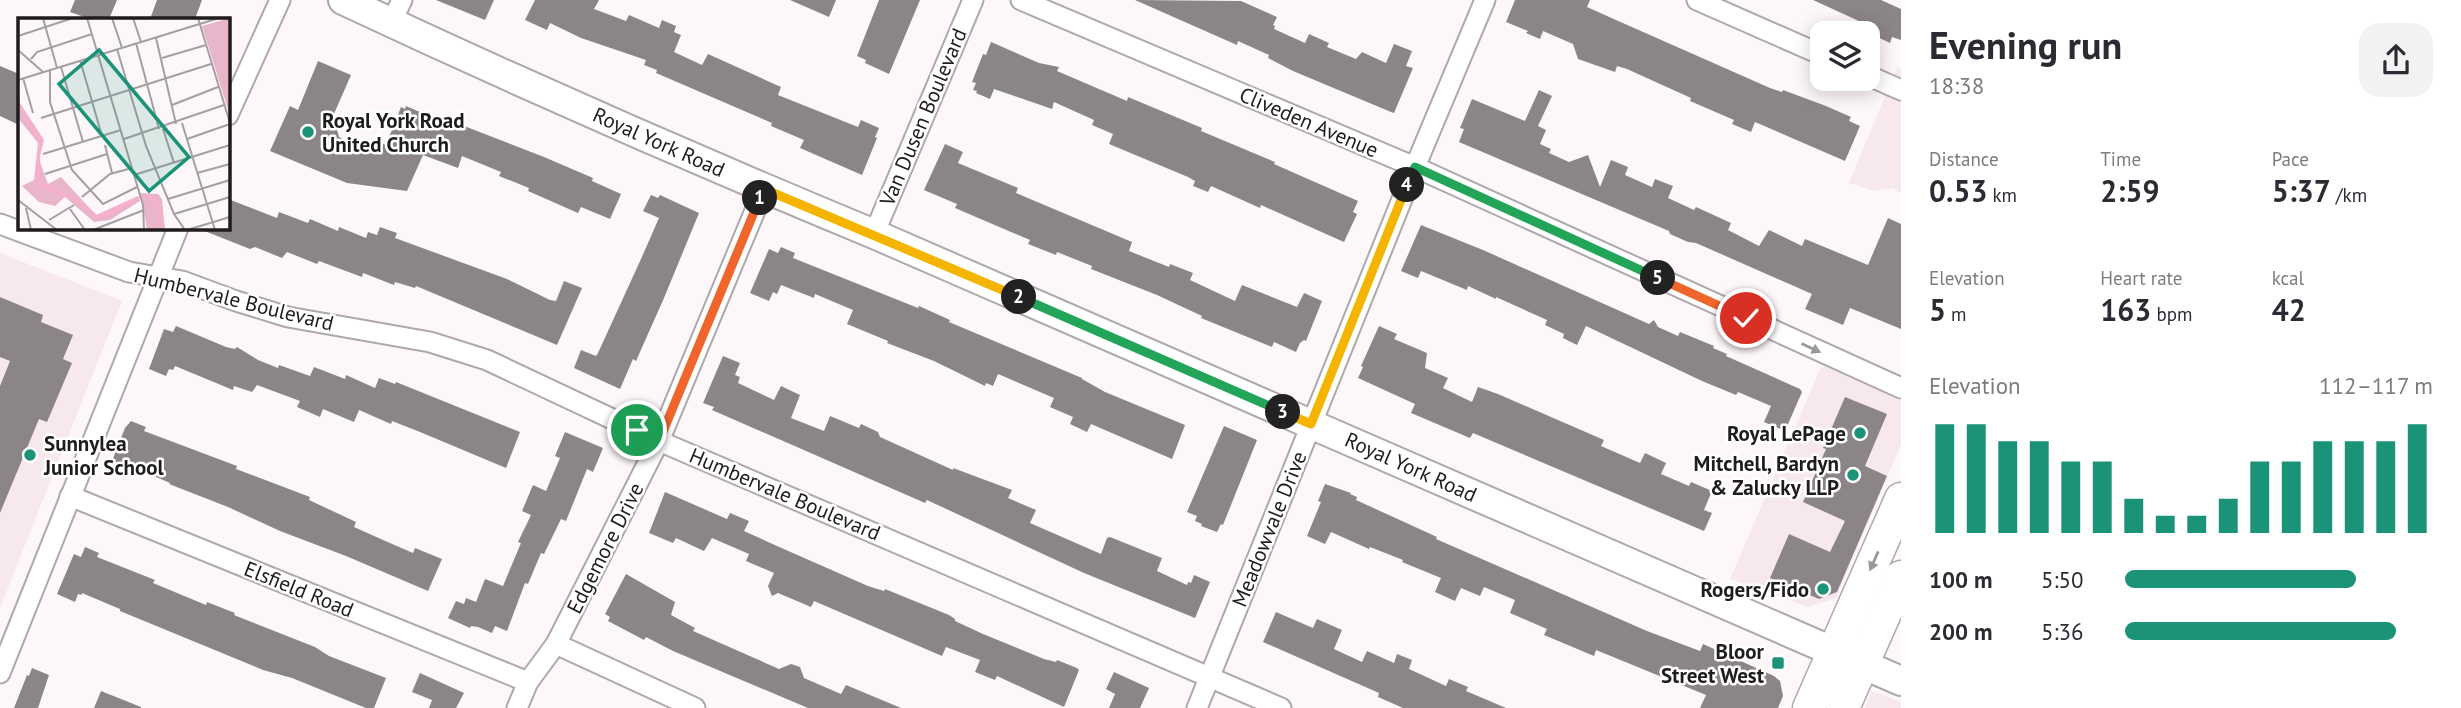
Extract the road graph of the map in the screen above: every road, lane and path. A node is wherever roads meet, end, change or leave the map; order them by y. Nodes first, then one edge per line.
1 (280, 0) edge
2 (343, 0) edge
3 (972, 0) edge
4 (1021, 0) edge
5 (1485, 0) edge
6 (1697, 0) edge
7 (397, 11) edge
8 (1810, 50) edge
9 (1880, 81) edge
10 (1901, 90) edge
11 (229, 113) edge
12 (1415, 167) junction
13 (764, 189) junction
14 (0, 224) edge
15 (178, 229) edge
16 (874, 234) junction
17 (158, 278) junction
18 (1901, 388) edge
19 (1311, 424) junction
20 (659, 441) junction
21 (71, 496) junction
22 (1901, 499) edge
23 (1901, 577) edge
24 (556, 644) junction
25 (1833, 653) junction
26 (1863, 665) junction
27 (0, 673) edge
28 (1210, 678) junction
29 (1901, 681) edge
30 (527, 682) junction
31 (517, 708) edge
32 (695, 708) edge
33 (1197, 708) edge
34 (1281, 708) edge
35 (1809, 708) edge
36 (1843, 708) edge

1 - 11 street
2 - 7 main road, Royal York Road
3 - 16 street, Van Dusen Boulevard
4 - 12 street, Cliveden Avenue
5 - 12 street, Meadowvale Drive
6 - 8 street
7 - 13 main road, Royal York Road
9 - 10 street
12 -> 18 street, Cliveden Avenue
12 - 19 street, Meadowvale Drive
13 - 16 main road, Royal York Road
13 - 20 street, Edgemore Drive
14 - 17 street, Humbervale Boulevard
15 - 17 street
16 - 19 main road, Royal York Road
17 - 20 street, Humbervale Boulevard
17 - 21 street
19 - 25 main road, Royal York Road
19 - 28 street, Meadowvale Drive
20 - 24 street, Edgemore Drive
20 - 28 street, Humbervale Boulevard
21 - 27 street
21 - 30 street, Elsfield Road
22 -> 25 main road
23 - 26 main road
24 - 30 street, Edgemore Drive
24 - 32 street
25 - 26 main road, Royal York Road
25 - 35 main road
26 - 29 main road, Royal York Road
26 - 36 main road
28 - 33 street, Meadowvale Drive
28 - 34 street, Humbervale Boulevard
30 - 31 street, Edgemore Drive

